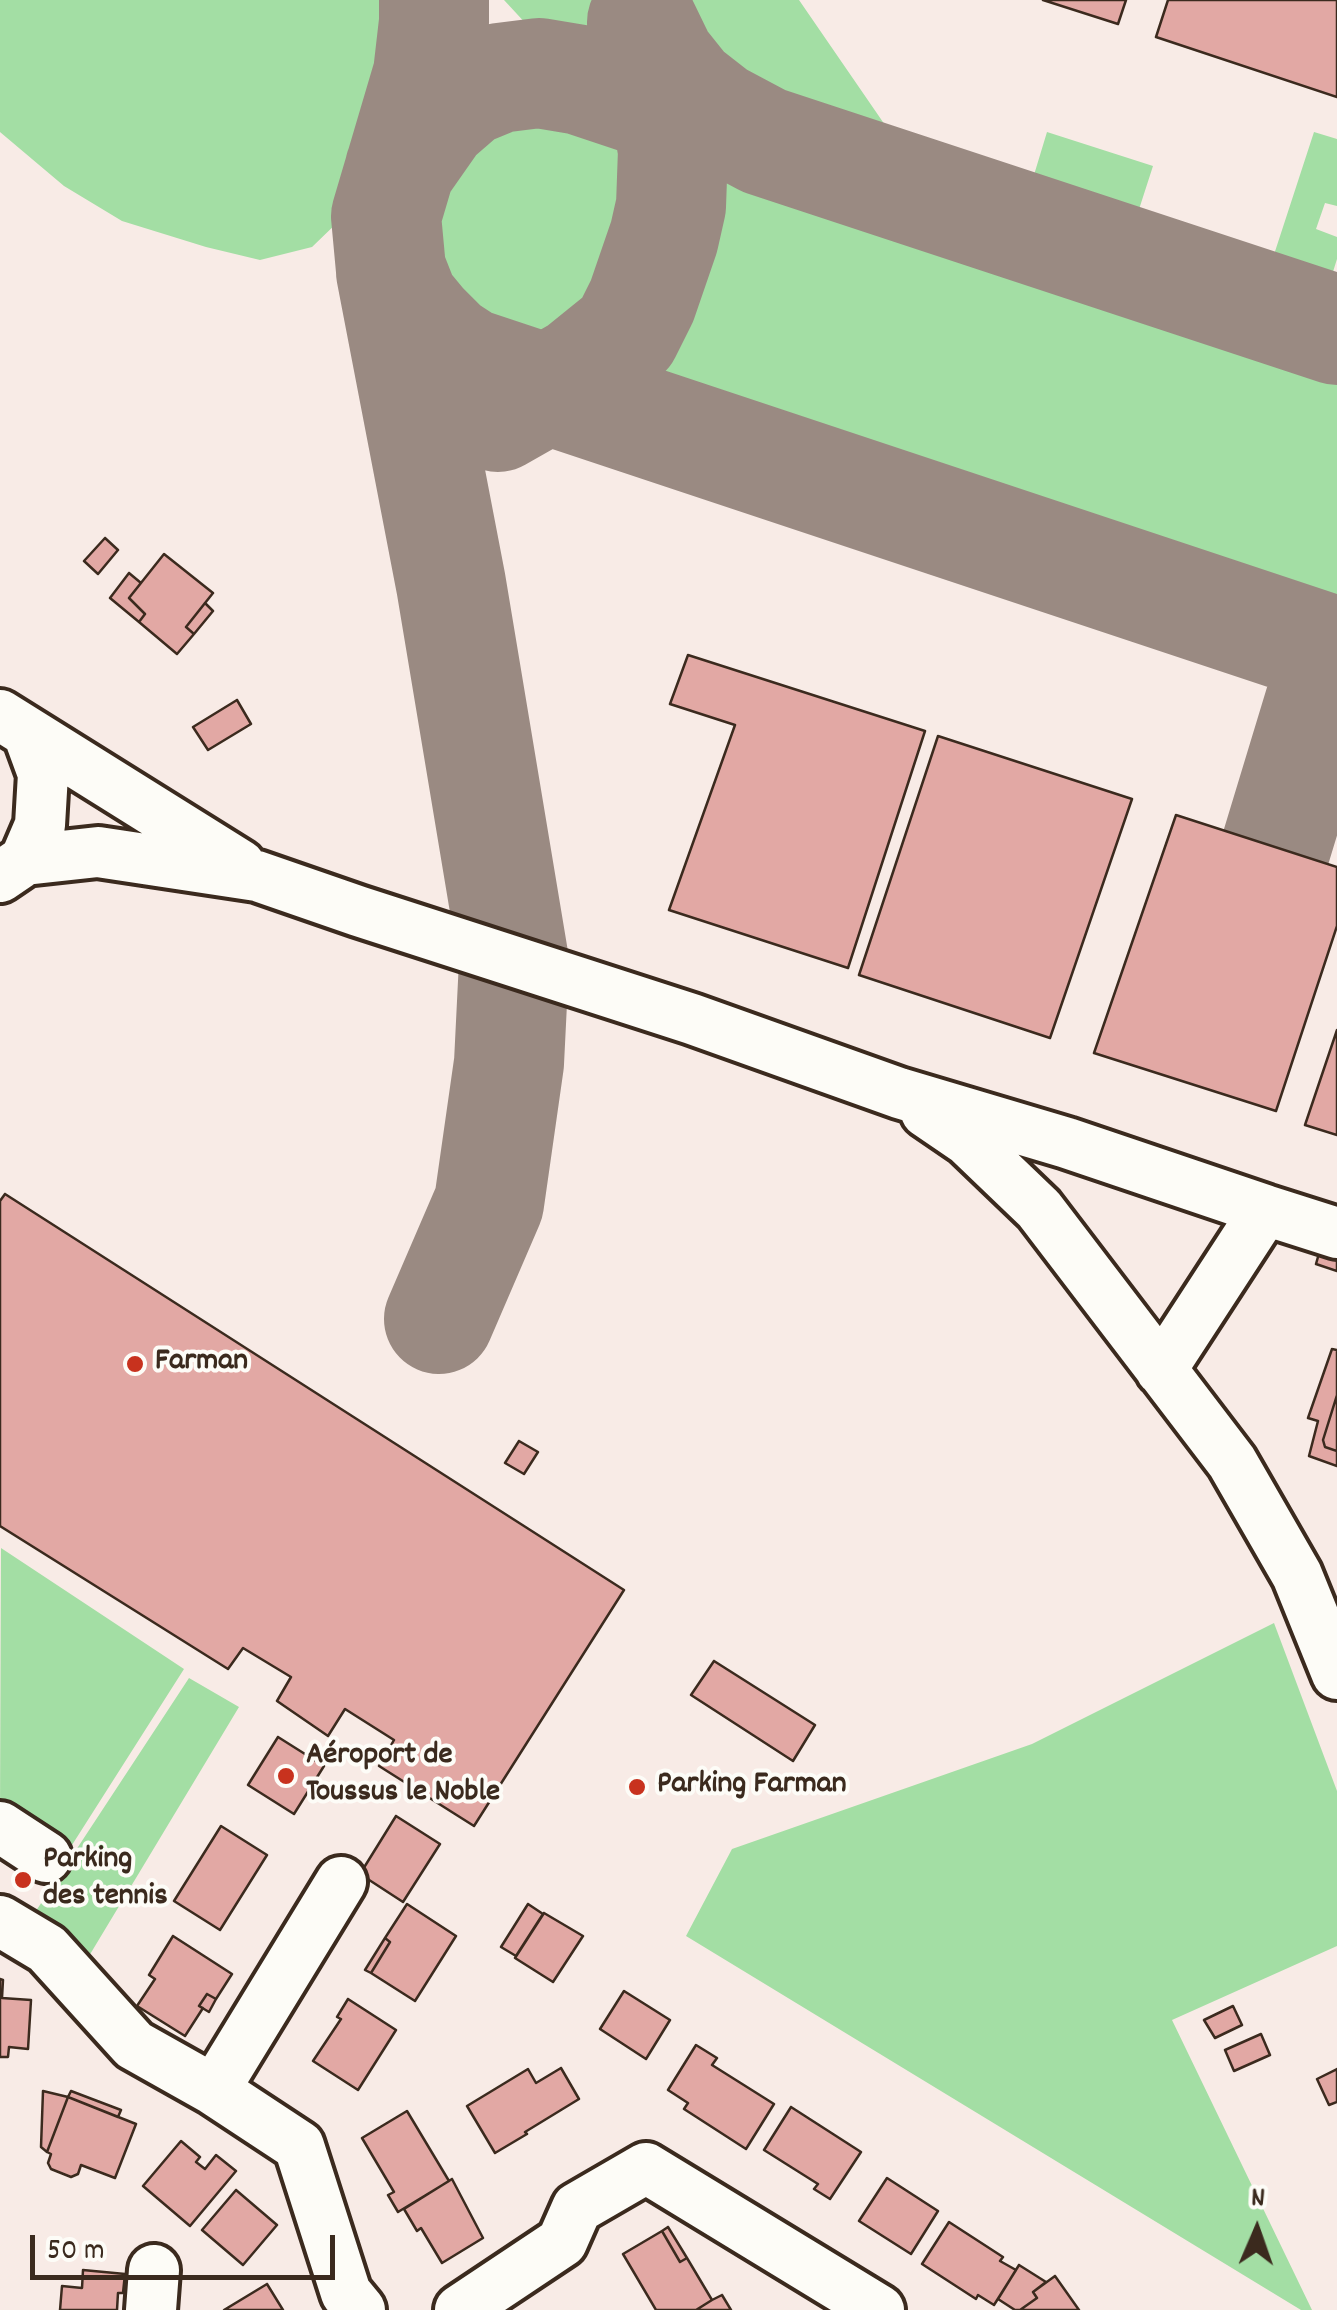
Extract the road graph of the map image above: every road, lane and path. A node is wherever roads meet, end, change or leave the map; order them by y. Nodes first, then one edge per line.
1 (9, 729) edge
2 (12, 868) edge
3 (257, 876) junction
4 (899, 1092) junction
5 (1265, 1210) junction
6 (1337, 1233) edge
7 (1161, 1370) junction
8 (1337, 1674) edge
9 (0, 1827) edge
10 (46, 1857) dead end
11 (341, 1882) dead end
12 (0, 1920) edge
13 (214, 2090) junction
14 (360, 2310) edge
15 (460, 2310) edge
16 (880, 2310) edge

1 - 2 street
1 - 3 street
2 - 3 street
3 - 4 street
4 - 5 street
4 - 7 street
5 - 6 street
5 - 7 street
7 - 8 street
9 - 10 street
11 - 13 street
12 - 13 street
13 - 14 street
15 - 16 street

